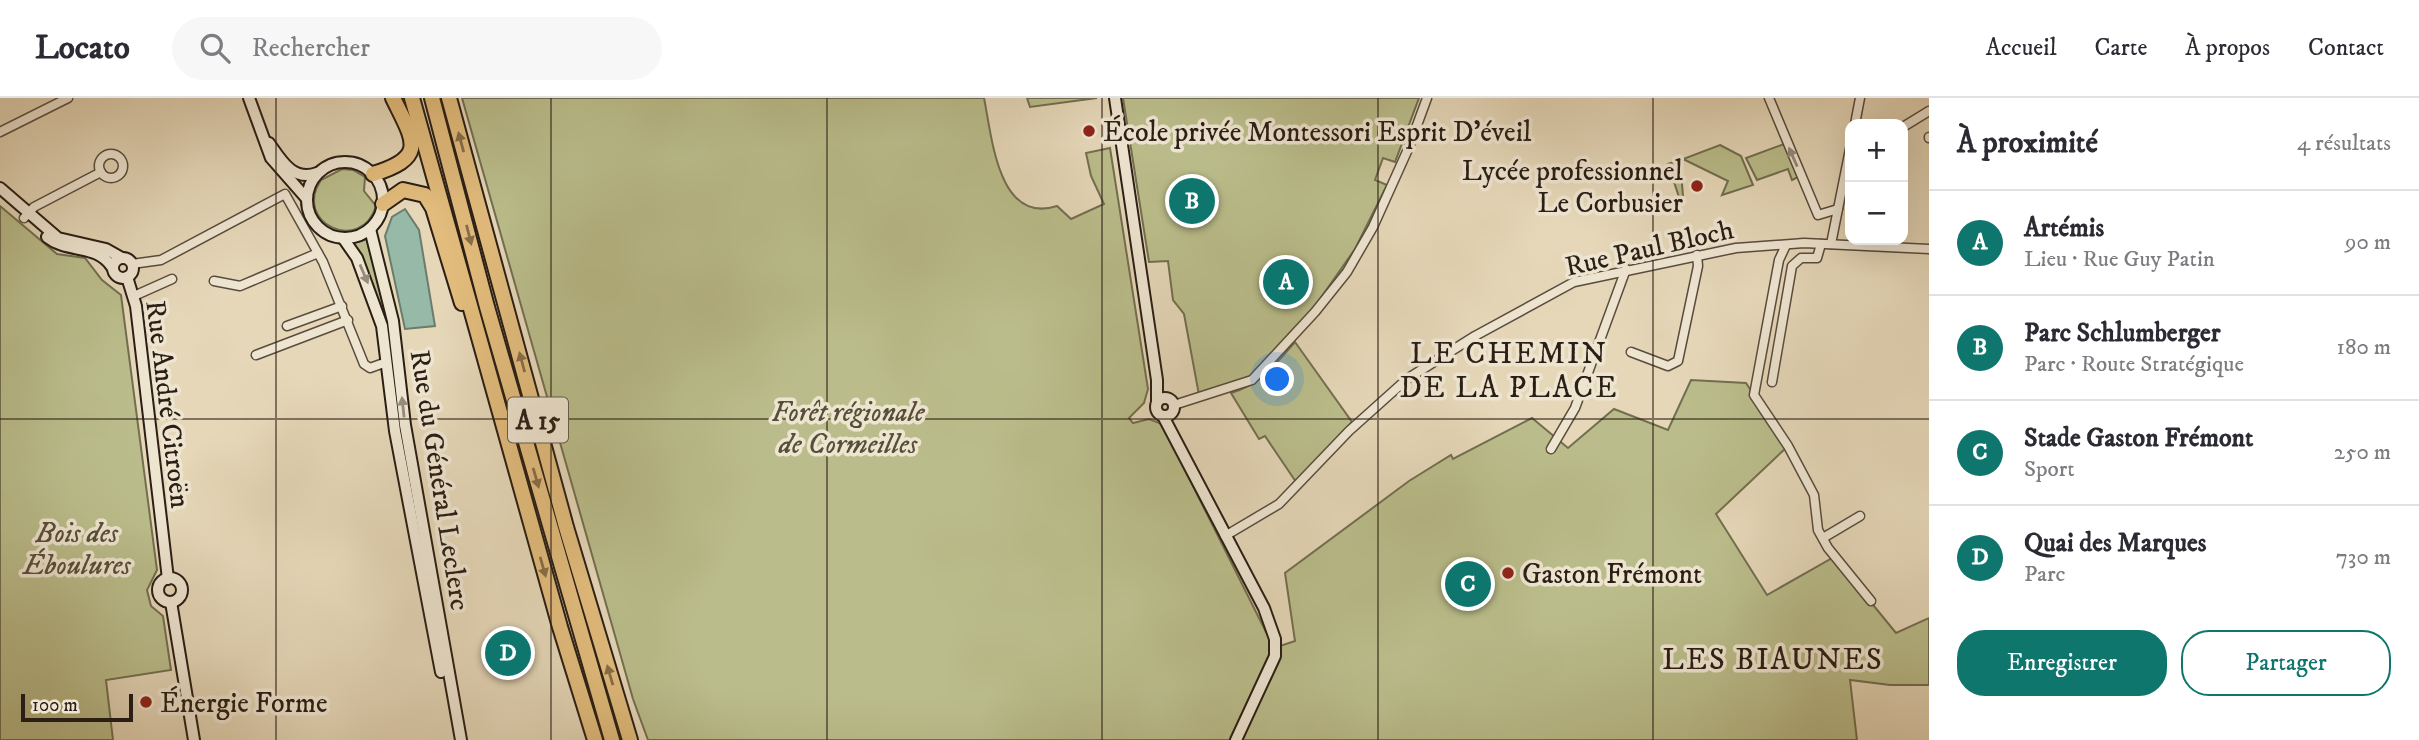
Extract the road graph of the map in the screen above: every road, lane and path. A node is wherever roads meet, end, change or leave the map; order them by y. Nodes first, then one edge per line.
1 (68, 98) edge
2 (249, 98) edge
3 (393, 98) edge
4 (412, 98) edge
5 (432, 98) edge
6 (449, 98) edge
7 (1113, 98) edge
8 (1427, 98) edge
9 (1769, 98) edge
10 (1860, 98) edge
11 (1929, 111) edge
12 (1856, 119) edge
13 (1908, 124) edge
14 (260, 129) junction
15 (0, 132) edge
16 (101, 172) dead end
17 (317, 173) junction
18 (373, 174) junction
19 (1845, 178) edge
20 (0, 188) edge
21 (0, 196) edge
22 (307, 200) junction
23 (383, 204) junction
24 (1838, 209) junction
25 (26, 215) junction
26 (370, 229) junction
27 (343, 238) junction
28 (1821, 244) junction
29 (1831, 244) junction
30 (68, 245) junction
31 (1786, 245) junction
32 (1929, 249) edge
33 (318, 253) junction
34 (1697, 255) junction
35 (127, 261) junction
36 (112, 267) junction
37 (1626, 269) junction
38 (127, 277) junction
39 (172, 279) dead end
40 (214, 281) dead end
41 (134, 296) junction
42 (342, 306) junction
43 (348, 320) junction
44 (287, 326) dead end
45 (1631, 352) dead end
46 (256, 355) dead end
47 (381, 364) dead end
48 (1772, 382) dead end
49 (498, 407) junction
50 (1167, 407) junction
51 (1550, 449) dead end
52 (1860, 516) dead end
53 (1225, 536) junction
54 (1823, 538) junction
55 (168, 579) junction
56 (1871, 601) dead end
57 (171, 602) junction
58 (560, 627) junction
59 (194, 740) edge
60 (454, 740) edge
61 (461, 740) edge
62 (584, 740) edge
63 (595, 740) edge
64 (612, 740) edge
65 (631, 740) edge
66 (1236, 740) edge

1 - 15 street
2 - 14 main road
3 - 18 highway
4 - 49 highway
5 -> 64 highway, A 15
65 -> 6 highway, A 15
7 - 50 main road
8 - 50 street
24 -> 9 street
10 - 12 street
11 - 13 street
14 - 17 main road
14 - 22 main road
16 - 25 street
17 - 18 main road
17 - 22 main road
18 - 23 main road
19 - 24 street
20 - 25 main road
21 - 25 main road
22 - 27 main road
23 - 26 main road
23 - 49 highway
24 - 29 street
25 - 30 main road
26 - 27 main road
61 -> 26 main road, Rue du Général Leclerc
27 -> 60 main road, Rue du Général Leclerc
28 - 29 street, Rue Paul Bloch
28 - 31 street, Rue Paul Bloch
28 - 48 street
29 - 32 street, Rue Paul Bloch
30 - 35 main road
30 - 36 main road
31 - 34 street, Rue Paul Bloch
31 - 54 street
33 - 35 street
33 - 40 street
33 - 42 street
34 - 37 street, Rue Paul Bloch
34 - 45 street
35 - 36 main road
35 - 38 main road
36 - 38 main road
37 - 51 street
37 - 53 street, Rue Paul Bloch
38 - 41 main road, Rue André Citroën
39 - 41 street
41 - 55 main road, Rue André Citroën
42 - 43 street
42 - 44 street
43 - 46 street
43 - 47 street
49 -> 58 highway
50 - 53 main road
52 - 54 street
53 - 66 main road
54 - 56 street
55 - 57 main road
55 - 57 main road
57 - 59 main road
58 - 62 highway
58 - 63 highway

